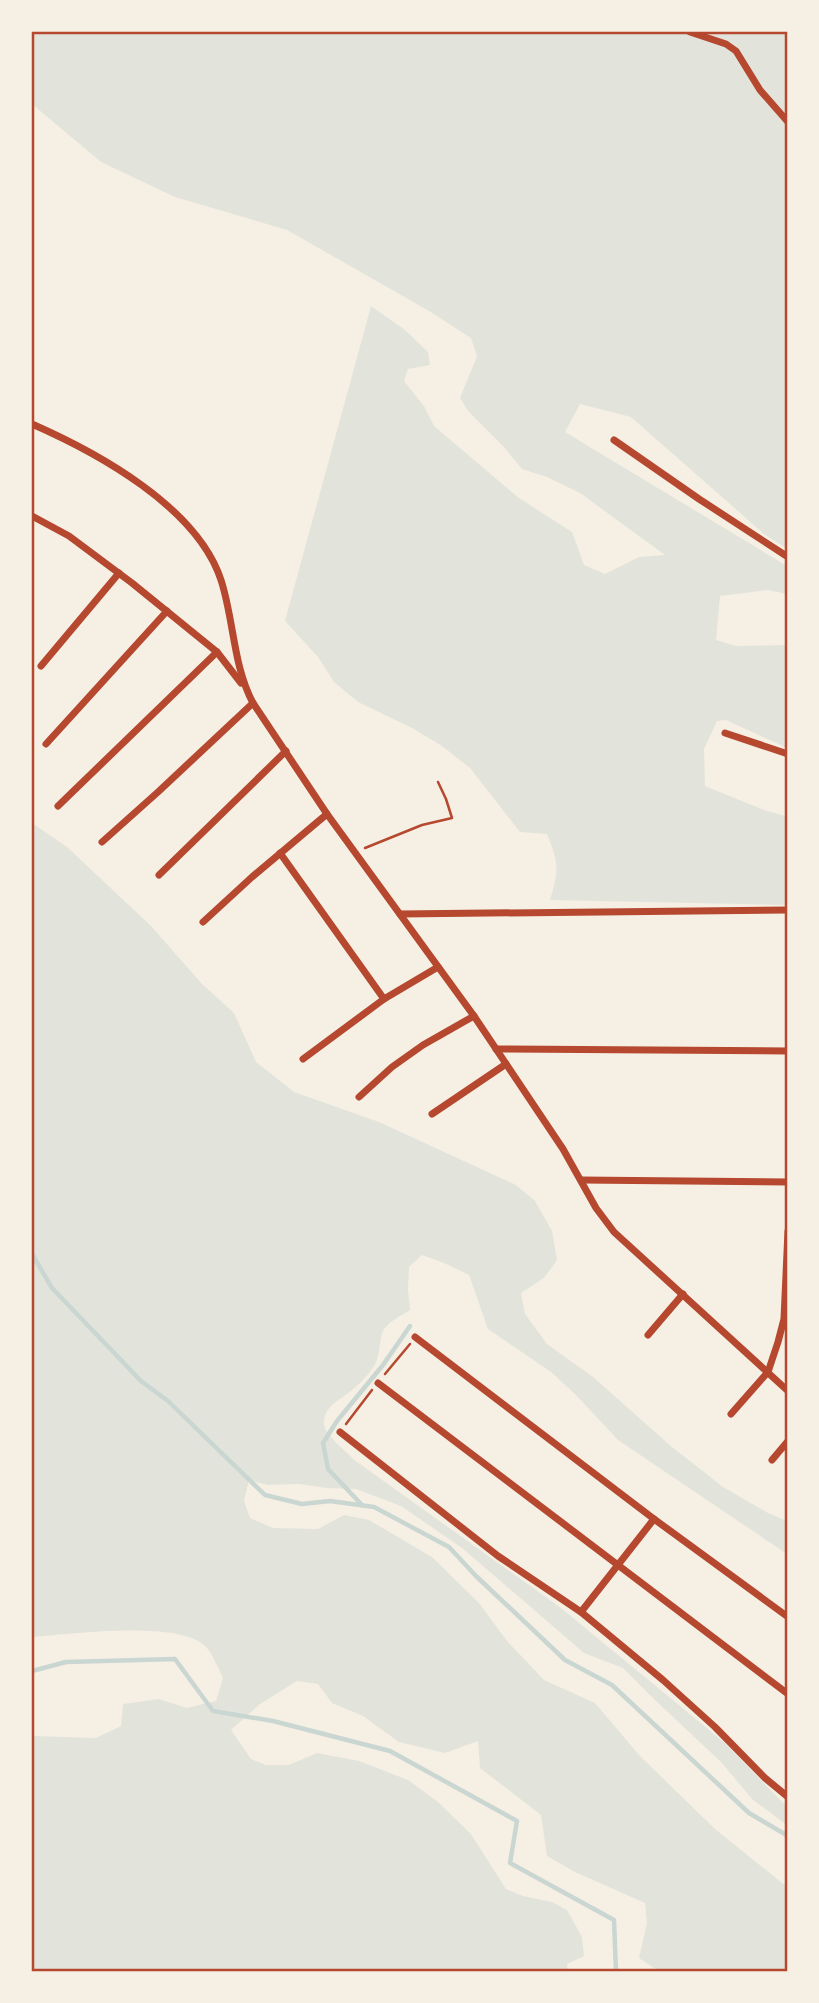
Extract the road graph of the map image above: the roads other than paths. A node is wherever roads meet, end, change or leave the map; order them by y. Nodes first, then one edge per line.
1 (690, 32) edge
2 (788, 122) edge
3 (32, 424) edge
4 (614, 440) dead end
5 (32, 516) edge
6 (788, 557) edge
7 (119, 573) junction
8 (167, 611) junction
9 (217, 652) junction
10 (41, 666) dead end
11 (244, 686) junction
12 (253, 704) junction
13 (725, 733) dead end
14 (46, 744) dead end
15 (286, 751) junction
16 (788, 754) edge
17 (58, 806) dead end
18 (327, 814) junction
19 (102, 842) dead end
20 (280, 853) junction
21 (159, 875) dead end
22 (788, 910) edge
23 (400, 914) junction
24 (203, 922) dead end
25 (438, 967) junction
26 (384, 999) junction
27 (474, 1016) junction
28 (496, 1049) junction
29 (788, 1051) edge
30 (303, 1059) dead end
31 (506, 1064) junction
32 (359, 1097) dead end
33 (432, 1114) dead end
34 (581, 1180) junction
35 (788, 1182) edge
36 (788, 1231) edge
37 (683, 1294) junction
38 (786, 1319) edge
39 (648, 1335) dead end
40 (415, 1337) dead end
41 (768, 1371) junction
42 (378, 1383) dead end
43 (788, 1391) edge
44 (731, 1414) dead end
45 (340, 1432) dead end
46 (788, 1441) edge
47 (772, 1460) dead end
48 (654, 1519) junction
49 (617, 1564) junction
50 (582, 1612) junction
51 (788, 1618) edge
52 (788, 1694) edge
53 (788, 1797) edge

1 - 2 street
3 - 11 street
4 - 6 street
5 - 7 street
7 - 8 street
7 - 10 street
8 - 9 street
8 - 14 street
9 - 11 street
9 - 17 street
11 - 12 street
12 - 15 street
12 - 19 street
13 - 16 street
15 - 18 street
15 - 21 street
18 - 20 street
18 - 23 street
20 - 24 street
20 - 26 street
22 - 23 street
23 - 25 street
25 - 26 street
25 - 27 street
26 - 30 street
27 - 28 street
27 - 32 street
28 - 29 street
28 - 31 street
31 - 33 street
31 - 34 street
34 - 35 street
34 - 37 street
36 - 38 street
37 - 39 street
37 - 41 street
38 - 41 street
40 - 48 street
41 - 43 street
41 - 44 street
42 - 49 street
45 - 50 street
46 - 47 street
48 - 49 street
48 - 51 street
49 - 50 street
49 - 52 street
50 - 53 street

